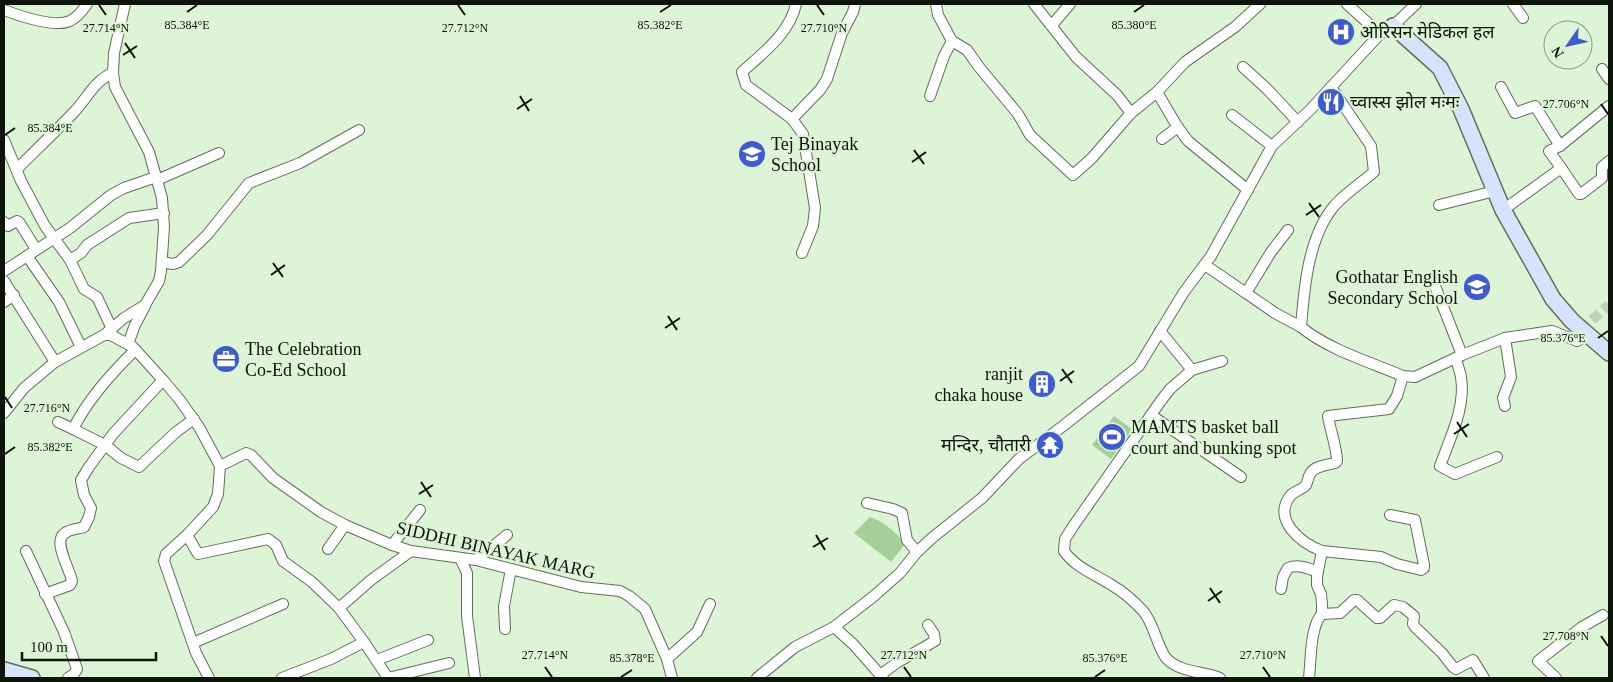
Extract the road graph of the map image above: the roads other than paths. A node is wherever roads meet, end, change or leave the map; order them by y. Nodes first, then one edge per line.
1 (87, 4) edge
2 (125, 4) edge
3 (796, 4) edge
4 (855, 4) edge
5 (936, 4) edge
6 (1034, 4) edge
7 (1070, 4) edge
8 (1260, 4) edge
9 (1347, 4) edge
10 (1416, 4) edge
11 (1513, 4) edge
12 (4, 10) edge
13 (1523, 18) dead end
14 (1052, 25) junction
15 (1386, 30) junction
16 (952, 41) junction
17 (1243, 67) dead end
18 (1602, 69) dead end
19 (113, 73) junction
20 (1609, 79) edge
21 (1331, 87) junction
22 (1501, 87) dead end
23 (1157, 92) junction
24 (930, 96) dead end
25 (1609, 106) edge
26 (1131, 114) junction
27 (1232, 115) dead end
28 (792, 119) junction
29 (1298, 122) junction
30 (1178, 127) junction
31 (359, 130) dead end
32 (1162, 139) dead end
33 (4, 140) edge
34 (1272, 146) junction
35 (1560, 146) junction
36 (219, 153) dead end
37 (1609, 161) edge
38 (17, 169) junction
39 (1562, 170) junction
40 (157, 178) junction
41 (1248, 190) junction
42 (1495, 192) junction
43 (1439, 205) dead end
44 (1504, 210) junction
45 (164, 213) junction
46 (4, 222) edge
47 (1288, 230) dead end
48 (53, 239) junction
49 (36, 249) junction
50 (802, 253) dead end
51 (27, 256) junction
52 (70, 260) junction
53 (162, 262) junction
54 (1205, 265) junction
55 (4, 271) edge
56 (4, 281) edge
57 (1435, 286) dead end
58 (1246, 293) junction
59 (14, 295) junction
60 (4, 302) edge
61 (145, 305) junction
62 (1301, 327) junction
63 (1160, 331) junction
64 (108, 332) junction
65 (1588, 335) junction
66 (1505, 338) junction
67 (81, 347) junction
68 (131, 347) junction
69 (1609, 353) edge
70 (1459, 357) junction
71 (1222, 361) dead end
72 (55, 362) junction
73 (1192, 370) junction
74 (1403, 376) junction
75 (164, 380) junction
76 (6, 405) edge
77 (1504, 406) dead end
78 (1151, 415) junction
79 (194, 420) junction
80 (58, 422) dead end
81 (73, 429) junction
82 (106, 445) junction
83 (1497, 457) dead end
84 (220, 466) junction
85 (1241, 477) dead end
86 (867, 503) dead end
87 (420, 510) dead end
88 (1390, 515) dead end
89 (345, 525) junction
90 (187, 535) junction
91 (507, 535) dead end
92 (392, 544) junction
93 (328, 549) dead end
94 (26, 551) dead end
95 (411, 551) junction
96 (1322, 551) junction
97 (917, 552) junction
98 (460, 558) junction
99 (476, 560) junction
100 (511, 569) junction
101 (1318, 572) junction
102 (1281, 589) dead end
103 (45, 594) junction
104 (283, 604) dead end
105 (710, 604) dead end
106 (339, 608) junction
107 (1322, 614) junction
108 (1603, 616) dead end
109 (928, 624) dead end
110 (834, 627) junction
111 (504, 629) dead end
112 (428, 640) dead end
113 (364, 642) junction
114 (193, 643) junction
115 (667, 659) junction
116 (377, 660) junction
117 (449, 663) dead end
118 (4, 670) edge
119 (881, 676) edge
120 (32, 678) edge
121 (68, 678) edge
122 (209, 678) edge
123 (282, 678) edge
124 (388, 678) edge
125 (475, 678) edge
126 (672, 678) edge
127 (757, 678) edge
128 (1220, 678) edge
129 (1309, 678) edge
130 (1484, 678) edge
131 (1556, 678) edge

1 - 12 street
2 - 19 street
3 - 28 street
4 - 28 street
5 - 16 street
6 - 14 street
7 - 14 street
8 - 23 street
9 - 15 street
10 - 15 street
11 - 13 street
14 - 26 street
15 - 21 street
15 - 42 street
16 - 24 street
16 - 26 street
17 - 29 street
18 - 20 street
19 - 38 street
19 - 40 street
21 - 29 street
21 - 62 street
22 - 35 street
23 - 26 street
23 - 30 street
25 - 35 street
27 - 34 street
28 - 50 street
29 - 34 street
30 - 32 street
30 - 41 street
31 - 53 street
33 - 38 street
34 - 41 street
35 - 39 street
36 - 40 street
37 - 39 street
38 - 48 street
39 - 44 street
40 - 45 street
40 - 48 street
41 - 54 street
42 - 43 street
42 - 44 street
44 - 65 street
45 - 52 street
45 - 53 street
46 - 49 street
47 - 58 street
48 - 49 street
48 - 52 street
49 - 51 street
51 - 55 street
51 - 67 street
52 - 64 street
53 - 61 street
54 - 58 street
54 - 63 street
56 - 59 street
57 - 70 street
58 - 62 street
59 - 60 street
59 - 72 street
61 - 64 street
61 - 68 street
62 - 74 street
63 - 73 street
63 - 97 street
64 - 67 street
64 - 68 street
65 - 66 street
65 - 69 street
66 - 70 street
66 - 77 street
67 - 72 street
68 - 75 street
68 - 81 street
70 - 74 street
70 - 83 street
71 - 73 street
72 - 76 street
73 - 78 street
74 - 96 street
75 - 79 street
75 - 82 street
78 - 85 street
78 - 128 street
79 - 82 street
79 - 84 street
80 - 81 street
81 - 82 street
82 - 103 street
84 - 89 street, SIDDHI BINAYAK MARG
84 - 90 street
86 - 97 street
87 - 92 street
88 - 96 street
89 - 92 street, SIDDHI BINAYAK MARG
89 - 93 street
90 - 106 street
90 - 114 street
91 - 99 street
92 - 95 street, SIDDHI BINAYAK MARG
94 - 103 street
95 - 98 street, SIDDHI BINAYAK MARG
95 - 106 street
96 - 101 street
97 - 110 street
98 - 99 street, SIDDHI BINAYAK MARG
98 - 125 street
99 - 100 street, SIDDHI BINAYAK MARG
100 - 111 street
100 - 115 street, SIDDHI BINAYAK MARG
101 - 102 street
101 - 107 street
103 - 121 street
104 - 114 street
105 - 115 street
106 - 113 street
107 - 129 street
107 - 130 street
108 - 131 street
109 - 119 street
110 - 119 street
110 - 127 street
112 - 116 street
113 - 116 street
113 - 123 street
114 - 122 street
115 - 126 street, SIDDHI BINAYAK MARG
116 - 124 street
117 - 124 street
118 - 120 street

